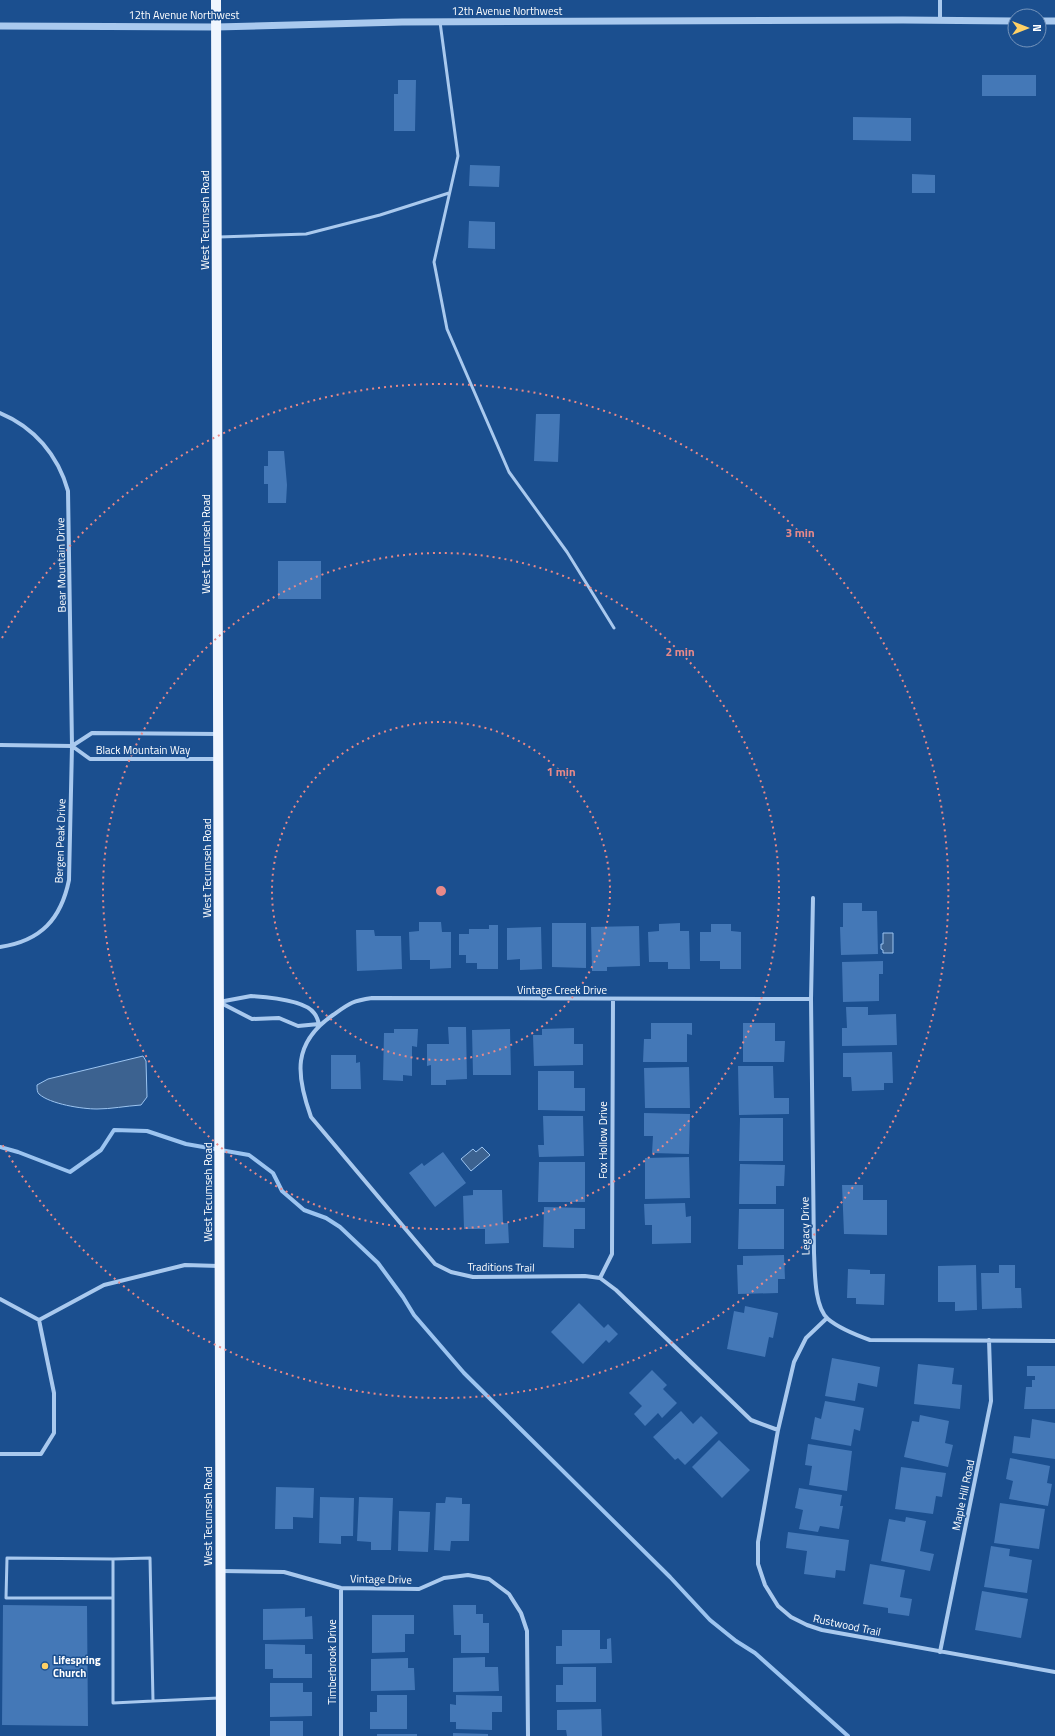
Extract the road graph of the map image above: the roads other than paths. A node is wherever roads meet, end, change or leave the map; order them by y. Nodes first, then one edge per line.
1 (216, 0) edge
2 (940, 0) edge
3 (940, 20) junction
4 (1007, 21) edge
5 (440, 22) junction
6 (0, 26) edge
7 (216, 27) junction
8 (449, 193) junction
9 (217, 237) junction
10 (0, 413) edge
11 (614, 628) dead end
12 (218, 734) junction
13 (0, 745) edge
14 (72, 746) junction
15 (218, 759) junction
16 (813, 898) dead end
17 (0, 947) edge
18 (613, 999) junction
19 (811, 999) junction
20 (219, 1002) junction
21 (319, 1024) junction
22 (220, 1266) junction
23 (600, 1278) junction
24 (0, 1299) edge
25 (827, 1318) junction
26 (39, 1320) junction
27 (989, 1340) junction
28 (1055, 1341) edge
29 (778, 1430) junction
30 (0, 1454) edge
31 (113, 1559) junction
32 (220, 1571) junction
33 (341, 1588) junction
34 (113, 1598) junction
35 (940, 1652) junction
36 (1055, 1672) edge
37 (221, 1698) junction
38 (153, 1701) junction
39 (221, 1736) edge
40 (341, 1736) edge
41 (528, 1736) edge

1 - 7 main road, West Tecumseh Road
2 - 3 street
3 - 4 street, 12th Avenue Northwest
3 - 5 street, 12th Avenue Northwest
5 - 7 street, 12th Avenue Northwest
5 - 8 lane
6 - 7 street, 12th Avenue Northwest
7 - 9 main road, West Tecumseh Road
8 - 9 lane
8 - 11 lane
9 - 12 main road, West Tecumseh Road
10 - 14 street, Bear Mountain Drive
12 - 14 street, Black Mountain Way
12 - 15 main road, West Tecumseh Road
13 - 14 street
14 - 15 street, Black Mountain Way
14 - 17 street, Bergen Peak Drive
15 - 20 main road, West Tecumseh Road
16 - 19 street, Legacy Drive
18 - 19 street, Vintage Creek Drive
18 - 21 street, Vintage Creek Drive
18 - 23 street, Fox Hollow Drive
19 - 25 street, Legacy Drive
20 - 21 street
20 - 21 street
20 - 22 main road, West Tecumseh Road
21 - 23 street, Traditions Trail
22 - 26 street
22 - 32 main road, West Tecumseh Road
23 - 29 street
24 - 26 street
25 - 27 street
25 - 29 street, Rustwood Trail
26 - 30 street
27 - 28 street
27 - 35 street, Maple Hill Road
29 - 35 street, Rustwood Trail
31 - 34 lane
31 - 34 lane
31 - 38 lane
32 - 33 street, Vintage Drive
32 - 37 main road, West Tecumseh Road
33 - 40 street, Timberbrook Drive
33 - 41 street, Vintage Drive
34 - 38 lane
35 - 36 street, Rustwood Trail
37 - 38 lane
37 - 39 main road, West Tecumseh Road

